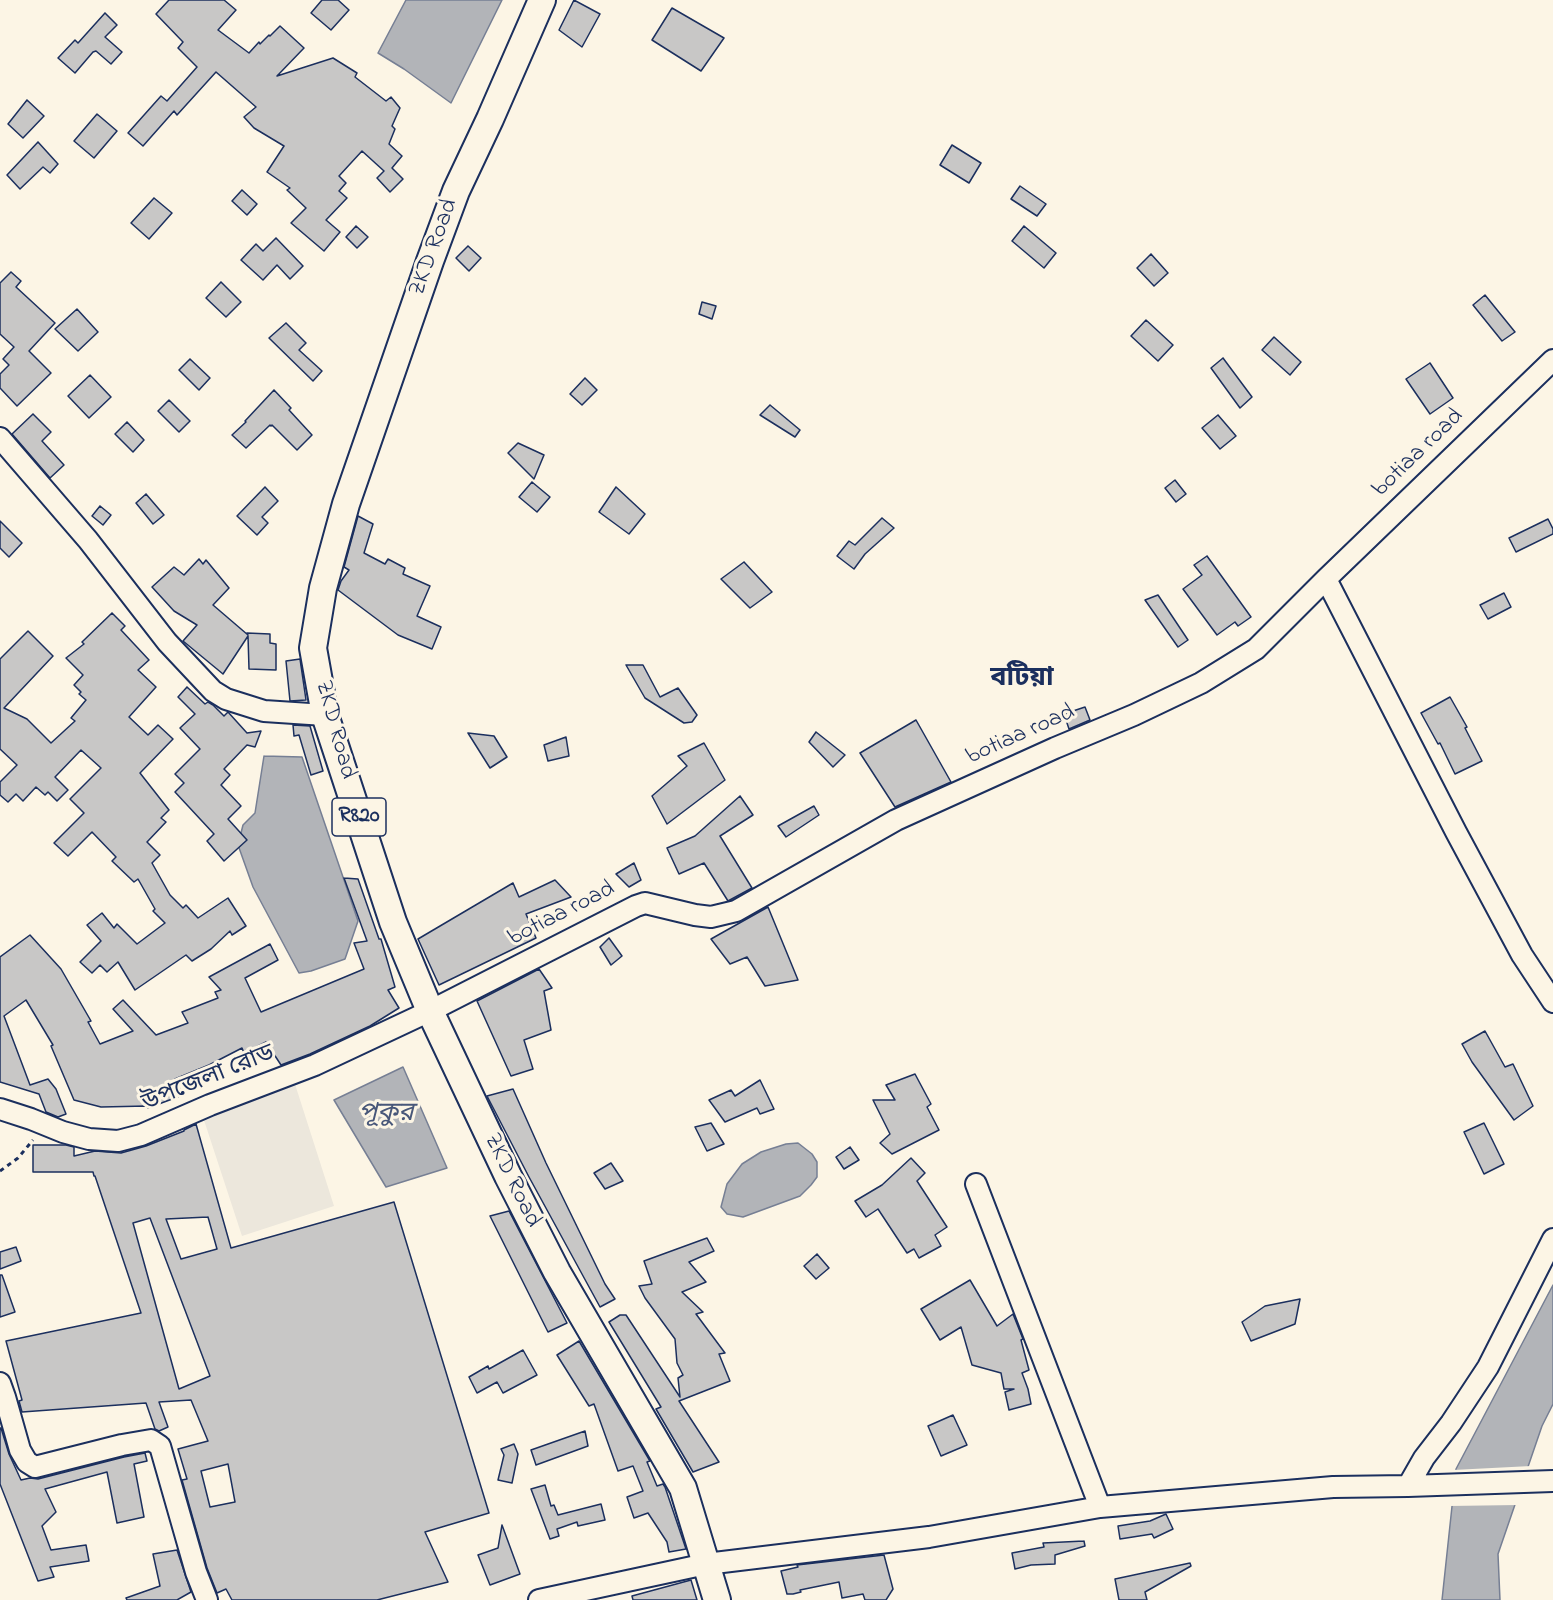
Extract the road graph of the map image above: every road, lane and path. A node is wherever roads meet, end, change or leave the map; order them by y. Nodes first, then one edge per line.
1 (542, 0) edge
2 (1553, 360) edge
3 (0, 438) edge
4 (1326, 579) junction
5 (326, 715) junction
6 (1553, 1002) edge
7 (430, 1011) junction
8 (0, 1109) edge
9 (31, 1119) junction
10 (0, 1171) edge
11 (976, 1184) dead end
12 (1553, 1239) edge
13 (0, 1383) edge
14 (1553, 1480) edge
15 (1408, 1486) junction
16 (1100, 1507) junction
17 (706, 1564) junction
18 (207, 1600) edge
19 (539, 1600) edge
20 (717, 1600) edge

1 - 5 main road, ZKD Road / R820
2 - 4 street, botiaa road
3 - 5 street
4 - 6 street
4 - 7 street, botiaa road
5 - 7 main road, ZKD Road / R820
7 - 9 street, উপজেলা রোড
7 - 17 main road, ZKD Road / R820
8 - 9 street, উপজেলা রোড
9 - 10 path
11 - 16 street
12 - 15 street
13 - 18 street
14 - 15 street
15 - 16 street
16 - 17 street
17 - 19 street
17 - 20 main road, ZKD Road / R820

